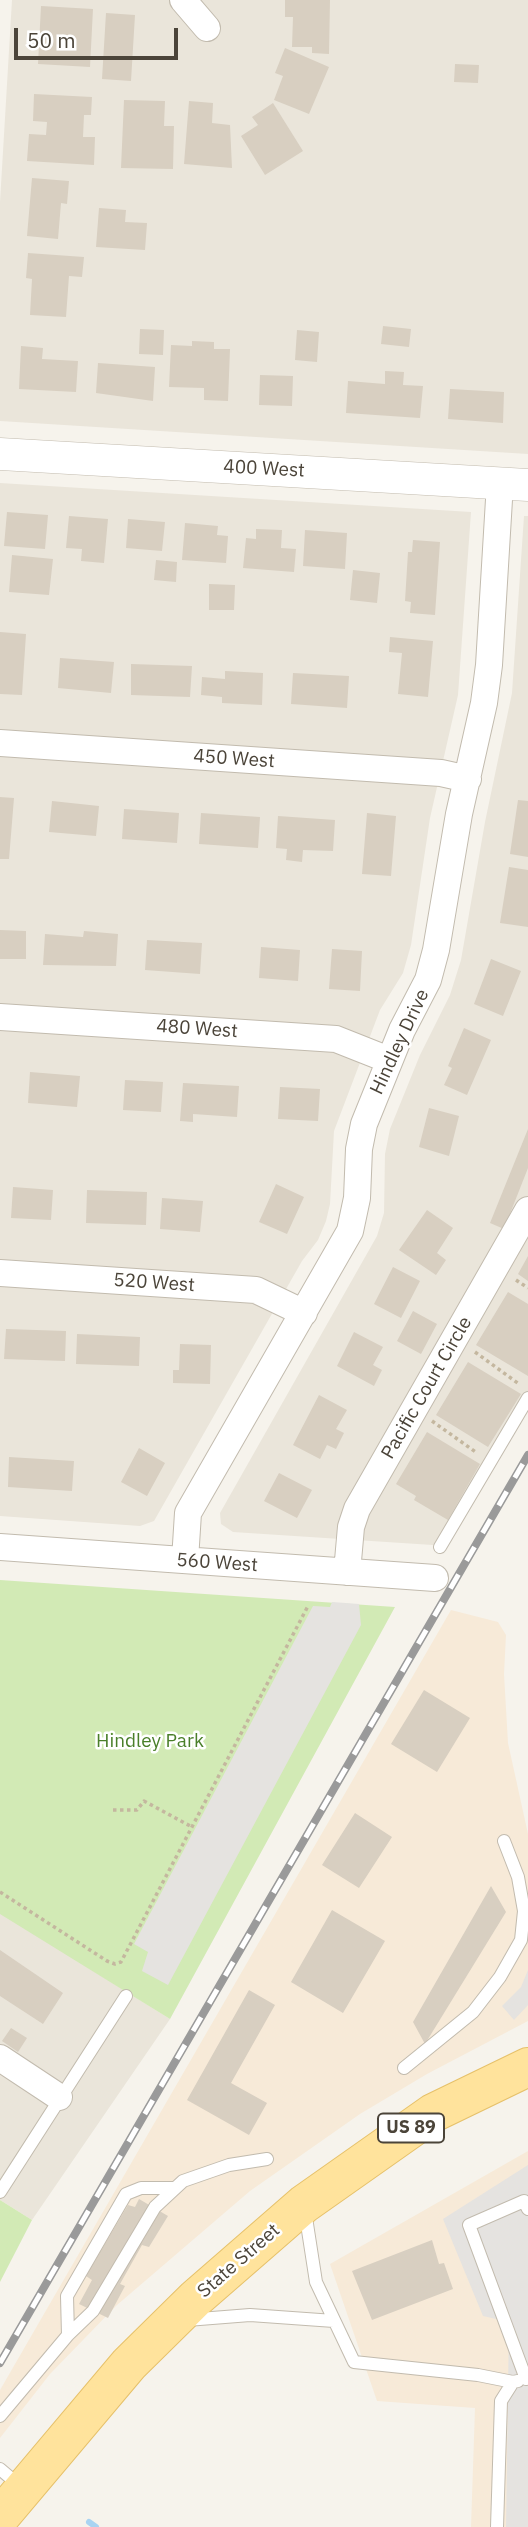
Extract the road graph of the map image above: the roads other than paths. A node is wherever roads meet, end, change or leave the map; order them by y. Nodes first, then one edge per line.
1 (183, 0) edge
2 (207, 28) dead end
3 (0, 454) edge
4 (514, 484) edge
5 (0, 743) edge
6 (468, 779) junction
7 (0, 1017) edge
8 (389, 1060) junction
9 (528, 1210) edge
10 (0, 1273) edge
11 (304, 1313) junction
12 (528, 1398) edge
13 (0, 1547) edge
14 (440, 1548) dead end
15 (185, 1560) junction
16 (347, 1572) junction
17 (435, 1577) dead end
18 (504, 1841) dead end
19 (126, 1996) dead end
20 (0, 2058) edge
21 (528, 2067) edge
22 (404, 2068) dead end
23 (59, 2097) junction
24 (267, 2159) dead end
25 (175, 2188) junction
26 (0, 2192) edge
27 (304, 2204) junction
28 (528, 2209) edge
29 (173, 2321) junction
30 (334, 2321) junction
31 (68, 2335) junction
32 (522, 2380) edge
33 (0, 2416) edge
34 (12, 2478) edge
35 (0, 2517) edge
36 (497, 2527) edge

1 - 2 street
3 - 4 street, 400 West
4 - 6 street, Hindley Drive
5 - 6 street, 450 West
6 - 8 street, Hindley Drive
7 - 8 street, 480 West
8 - 11 street, Hindley Drive
9 - 16 street, Pacific Court Circle
10 - 11 street, 520 West
11 - 15 street, Hindley Drive
12 - 14 lane
13 - 15 street, 560 West
15 - 16 street, 560 West
16 - 17 street, 560 West
18 - 22 lane
19 - 23 lane
20 - 23 street
21 - 27 main road, State Street / US 89
23 - 26 lane
24 - 25 lane
25 - 31 lane
25 - 31 lane
27 - 29 main road, State Street / US 89
27 - 30 lane
28 - 32 lane
29 - 30 lane
29 - 34 main road, State Street / US 89
30 - 32 lane
31 - 33 lane
32 - 36 lane
34 - 35 main road, State Street / US 89

